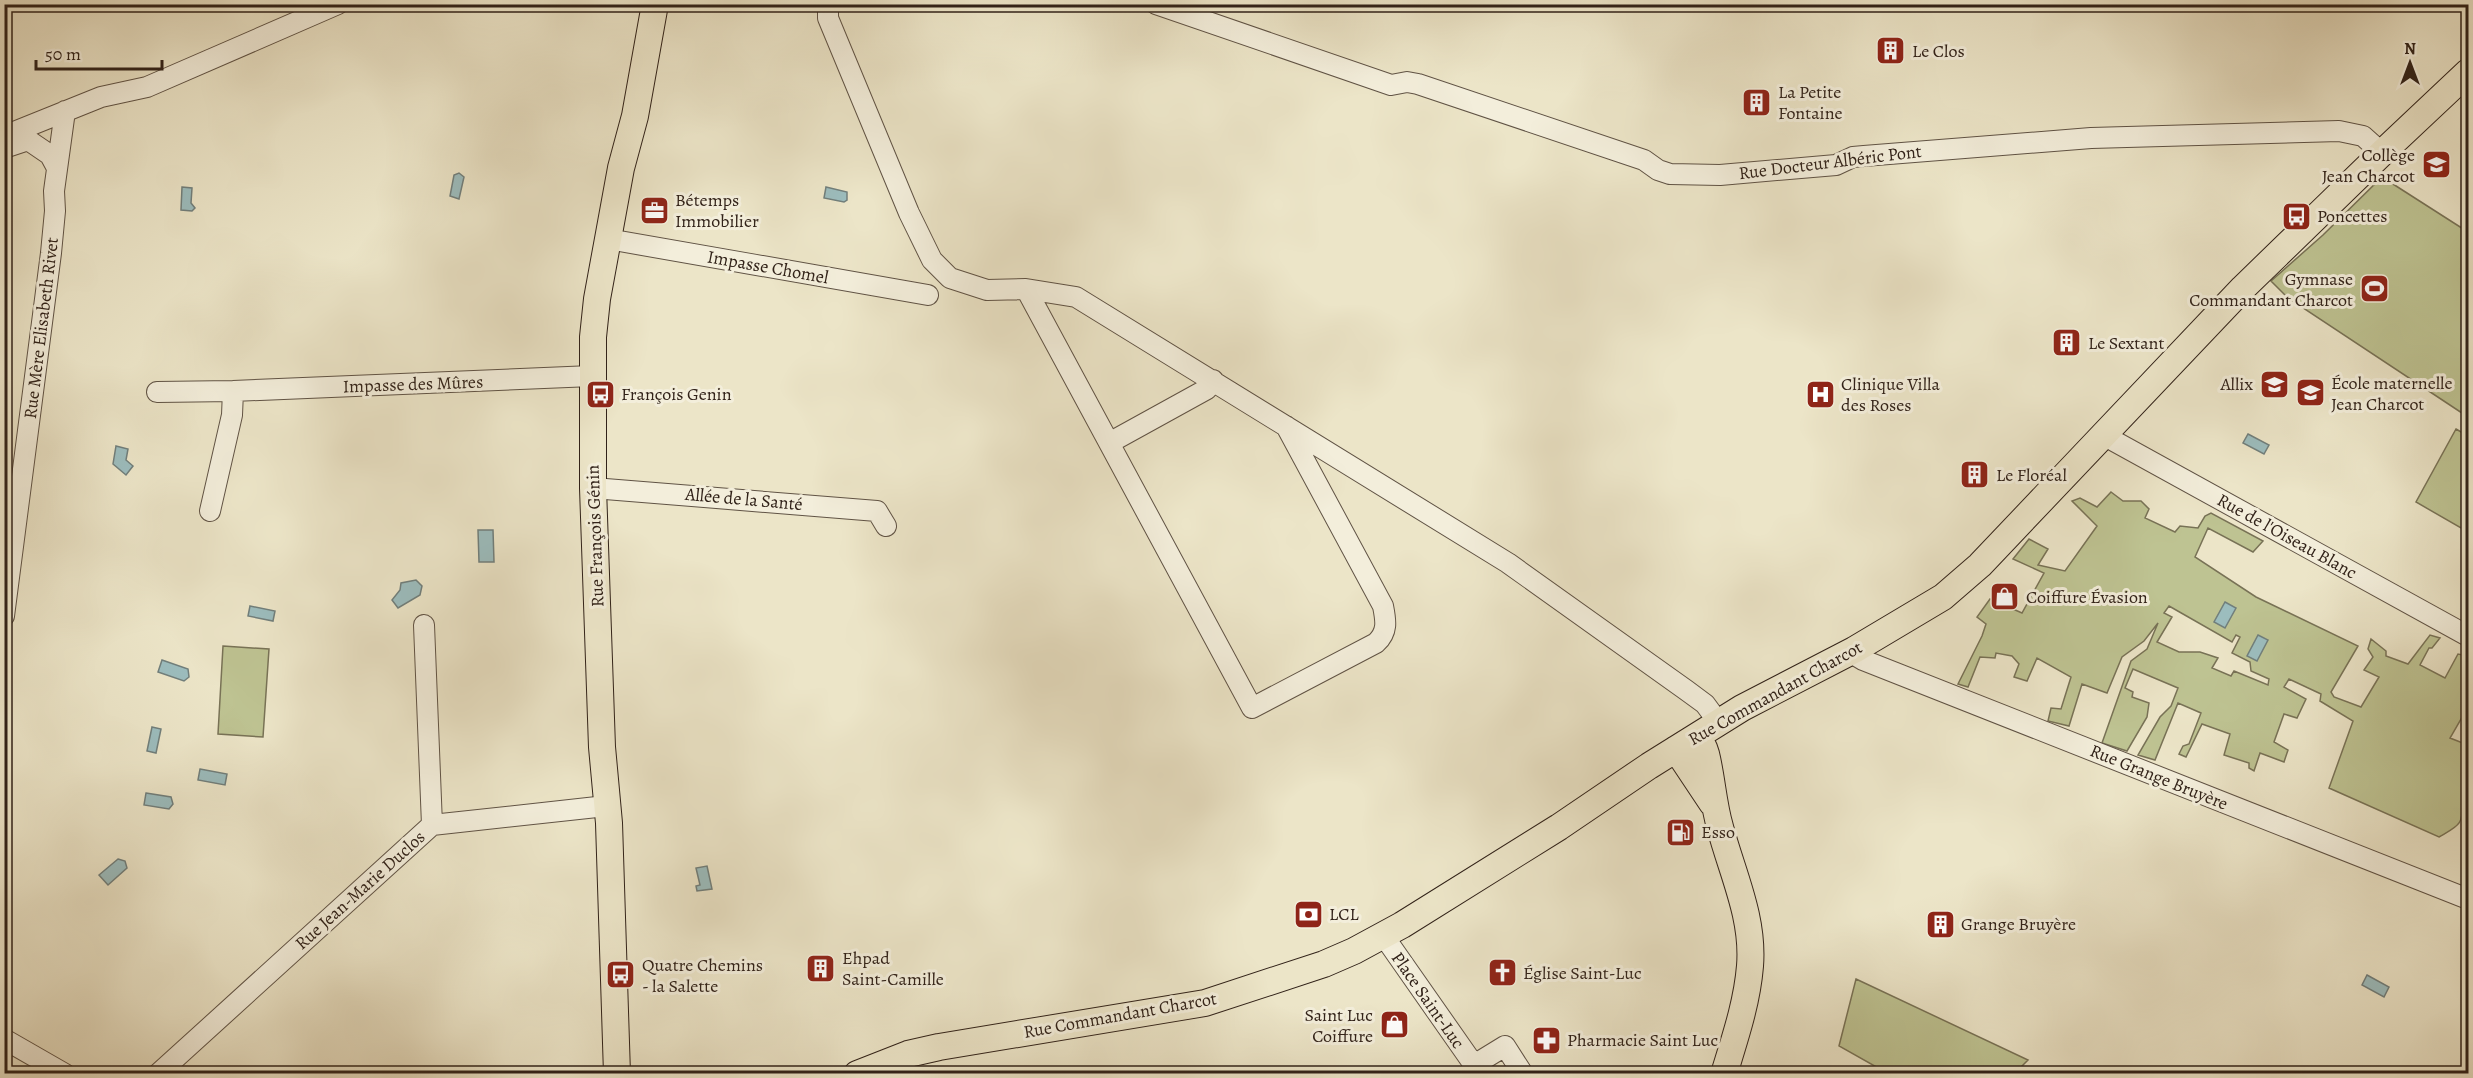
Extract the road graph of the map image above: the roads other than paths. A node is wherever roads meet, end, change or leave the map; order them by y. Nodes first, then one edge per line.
1 (338, 4) edge
2 (655, 4) edge
3 (828, 4) edge
4 (1156, 4) edge
5 (2469, 72) edge
6 (64, 118) junction
7 (4, 135) edge
8 (28, 140) junction
9 (4, 148) edge
10 (2382, 153) junction
11 (57, 168) junction
12 (608, 239) junction
13 (1026, 289) junction
14 (928, 295) dead end
15 (592, 376) junction
16 (1213, 380) junction
17 (233, 391) junction
18 (157, 392) dead end
19 (1285, 424) junction
20 (2106, 434) junction
21 (1109, 443) junction
22 (593, 489) junction
23 (210, 511) dead end
24 (886, 526) dead end
25 (4, 616) edge
26 (424, 625) dead end
27 (2469, 636) edge
28 (1854, 650) junction
29 (1752, 702) junction
30 (1719, 723) junction
31 (1685, 743) junction
32 (606, 806) junction
33 (1715, 808) junction
34 (432, 825) junction
35 (2469, 899) edge
36 (1383, 935) junction
37 (4, 1039) edge
38 (1476, 1069) edge
39 (65, 1074) edge
40 (158, 1074) edge
41 (617, 1074) edge
42 (857, 1074) edge
43 (1522, 1074) edge
44 (1724, 1074) edge

1 - 6 street
2 - 12 main road, Rue François Génin
3 - 13 street
4 - 10 street, Rue Docteur Albéric Pont
5 - 10 main road, Rue Commandant Charcot
6 - 7 street
6 - 8 street
6 - 11 street, Rue Mère Elisabeth Rivet
8 - 9 street
8 - 11 street
10 - 20 main road, Rue Commandant Charcot
11 - 25 street, Rue Mère Elisabeth Rivet
12 - 14 street, Impasse Chomel
12 - 15 main road, Rue François Génin
13 - 16 street
13 - 21 street
15 - 17 street, Impasse des Mûres
15 - 22 main road, Rue François Génin
16 - 19 street
16 - 21 street
17 - 18 street, Impasse des Mûres
17 - 23 street
19 - 21 street
19 - 30 street
20 - 27 street, Rue de l'Oiseau Blanc
20 - 28 main road, Rue Commandant Charcot
22 - 24 street, Allée de la Santé
22 - 32 main road, Rue François Génin
26 - 34 street
28 - 29 main road, Rue Commandant Charcot
28 - 35 street, Rue Grange Bruyère
29 - 30 main road, Rue Commandant Charcot
29 - 33 main road
30 - 31 main road, Rue Commandant Charcot
31 - 33 main road
31 - 36 main road, Rue Commandant Charcot
32 - 34 street, Rue Jean-Marie Duclos
32 - 41 main road, Rue François Génin
33 - 44 main road
34 - 40 street, Rue Jean-Marie Duclos
36 - 38 street, Place Saint-Luc
36 - 42 main road, Rue Commandant Charcot
37 - 39 street
38 - 43 street, Place Saint-Luc

